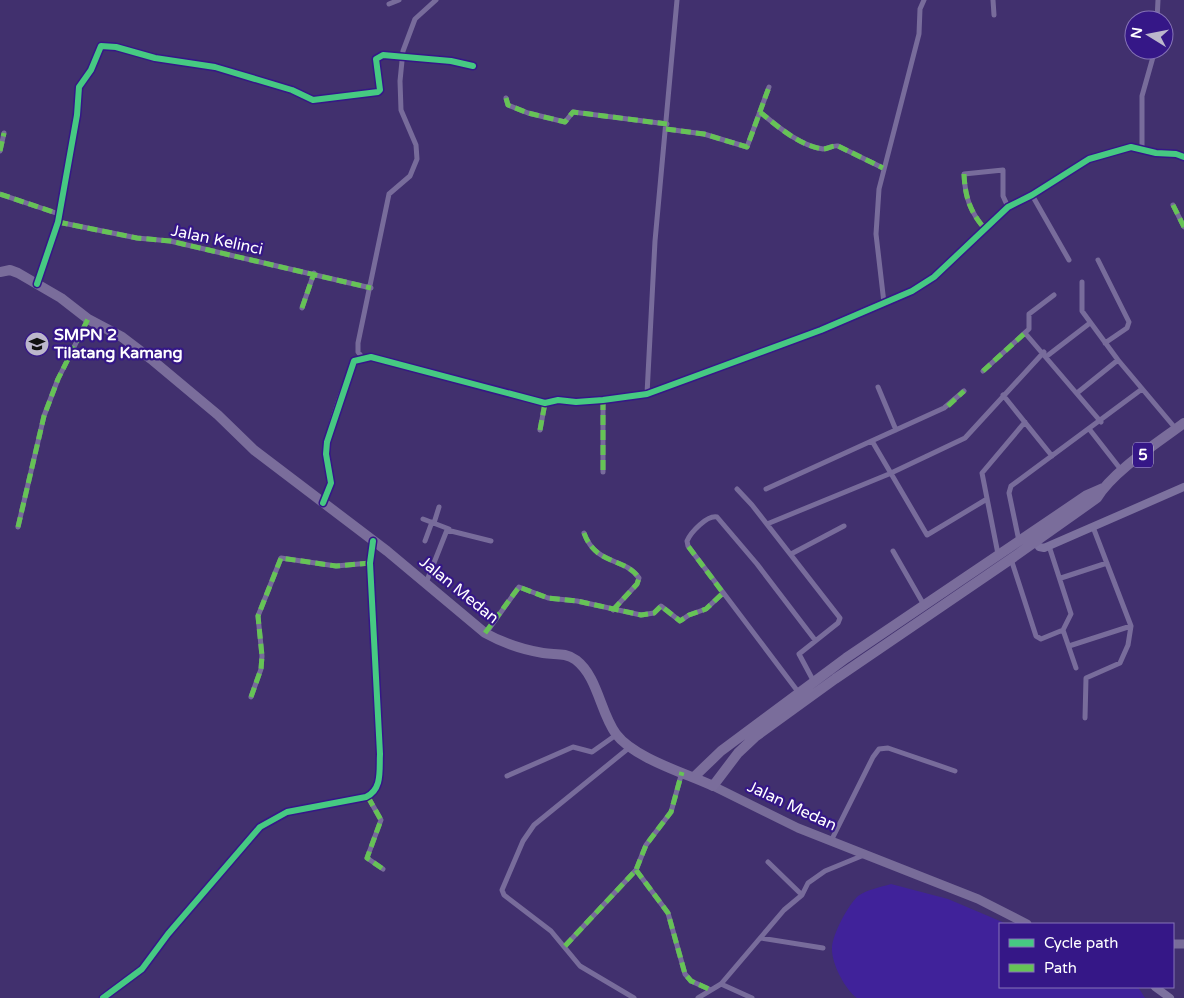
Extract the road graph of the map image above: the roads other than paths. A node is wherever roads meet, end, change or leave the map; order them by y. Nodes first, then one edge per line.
1 (399, 0) edge
2 (436, 0) edge
3 (677, 0) edge
4 (924, 0) edge
5 (993, 0) edge
6 (389, 4) dead end
7 (994, 16) dead end
8 (402, 56) junction
9 (1152, 60) edge
10 (472, 66) dead end
11 (769, 87) dead end
12 (506, 98) dead end
13 (760, 112) junction
14 (666, 126) junction
15 (4, 133) dead end
16 (1142, 149) junction
17 (0, 151) edge
18 (1184, 157) edge
19 (883, 168) junction
20 (0, 194) edge
21 (1032, 196) junction
22 (1173, 205) dead end
23 (1008, 207) junction
24 (59, 214) junction
25 (58, 222) junction
26 (1184, 227) edge
27 (986, 230) junction
28 (1068, 260) dead end
29 (1098, 260) dead end
30 (0, 265) edge
31 (5, 271) edge
32 (314, 273) junction
33 (1082, 282) dead end
34 (37, 284) junction
35 (371, 288) junction
36 (1054, 295) dead end
37 (884, 303) junction
38 (302, 308) dead end
39 (88, 319) junction
40 (1090, 323) junction
41 (1025, 332) junction
42 (1105, 342) junction
43 (1046, 354) junction
44 (362, 357) junction
45 (1118, 360) junction
46 (983, 371) dead end
47 (878, 387) dead end
48 (1142, 390) junction
49 (964, 391) dead end
50 (1077, 393) junction
51 (647, 394) junction
52 (1003, 395) junction
53 (603, 400) junction
54 (545, 403) junction
55 (1025, 422) junction
56 (1100, 422) junction
57 (1180, 426) edge
58 (540, 430) dead end
59 (896, 430) junction
60 (1090, 430) junction
61 (872, 441) junction
62 (1052, 456) junction
63 (1122, 471) junction
64 (604, 472) dead end
65 (890, 474) junction
66 (1184, 487) edge
67 (766, 488) dead end
68 (737, 489) dead end
69 (987, 499) junction
70 (323, 503) junction
71 (439, 507) dead end
72 (423, 519) dead end
73 (433, 523) junction
74 (767, 524) junction
75 (844, 526) dead end
76 (18, 527) dead end
77 (1093, 527) junction
78 (449, 529) junction
79 (584, 533) dead end
80 (1033, 539) junction
81 (374, 540) junction
82 (426, 541) dead end
83 (492, 541) dead end
84 (1019, 543) junction
85 (1049, 546) junction
86 (893, 551) dead end
87 (791, 554) junction
88 (999, 556) junction
89 (1011, 560) junction
90 (370, 563) junction
91 (1107, 563) junction
92 (1061, 578) junction
93 (972, 580) junction
94 (426, 583) junction
95 (723, 593) junction
96 (924, 605) junction
97 (613, 610) junction
98 (1131, 626) junction
99 (1063, 630) junction
100 (485, 633) junction
101 (815, 640) junction
102 (1069, 646) junction
103 (1076, 668) dead end
104 (814, 682) junction
105 (799, 693) junction
106 (251, 697) dead end
107 (1085, 718) dead end
108 (616, 734) junction
109 (630, 747) junction
110 (955, 771) dead end
111 (682, 772) junction
112 (507, 776) dead end
113 (694, 777) junction
114 (713, 786) junction
115 (368, 796) junction
116 (831, 841) junction
117 (864, 855) junction
118 (768, 862) dead end
119 (383, 869) dead end
120 (636, 870) junction
121 (802, 895) junction
122 (1025, 923) edge
123 (761, 938) junction
124 (565, 946) junction
125 (823, 948) dead end
126 (721, 984) junction
127 (1156, 988) edge
128 (711, 990) junction
129 (103, 998) edge
130 (634, 998) edge
131 (698, 998) edge
132 (752, 998) edge
133 (1170, 998) edge

1 - 6 street
2 - 8 street
3 - 14 street
4 - 19 street
5 - 7 street
8 - 10 street
8 - 24 street
8 - 35 street
9 - 16 street
11 - 13 street
12 - 14 street
13 - 14 street
13 - 19 street
14 - 51 street
15 - 17 street
16 - 18 street
16 - 21 street
19 - 37 street
20 - 24 street
21 - 23 street
21 - 28 street
22 - 26 street
23 - 27 street
23 - 27 street
24 - 25 street
25 - 32 street, Jalan Kelinci
25 - 34 street
27 - 37 street
29 - 42 street
30 - 31 street
31 - 34 highway, Jalan Medan
32 - 35 street, Jalan Kelinci
32 - 38 street
33 - 40 street
34 - 39 highway, Jalan Medan
35 - 44 street
36 - 41 street
37 - 51 street
39 - 70 highway, Jalan Medan
39 - 76 street
40 - 42 street
40 - 43 street
41 - 43 street
41 - 46 street
42 - 45 street
43 - 50 street
43 - 52 street
44 - 54 street
44 - 70 street
45 - 48 street
45 - 50 street
47 - 59 street
48 - 56 street
48 - 57 street
49 - 59 street
50 - 56 street
51 - 53 street
52 - 55 street
52 - 65 street
53 - 54 street
53 - 64 street
54 - 58 street
55 - 62 street
55 - 69 street
56 - 60 street
57 - 63 highway, 5
59 - 61 street
60 - 62 street
60 - 63 street
61 - 65 street
61 - 67 street
62 - 84 street
63 - 80 highway, 5
65 - 69 street
65 - 74 street
66 - 77 street
68 - 74 street
69 - 88 street
70 - 81 highway, Jalan Medan
71 - 73 street
72 - 73 street
73 - 78 street
73 - 82 street
74 - 87 street
75 - 87 street
77 - 85 street
77 - 91 street
78 - 83 street
78 - 94 street
79 - 97 street
80 - 84 highway
80 - 85 street
80 - 89 highway
81 - 90 street
81 - 94 highway, Jalan Medan
84 - 88 highway
85 - 92 street
86 - 96 street
87 - 101 street
88 - 93 highway
89 - 93 highway
89 - 99 street
90 - 106 street
90 - 115 street
91 - 92 street
91 - 98 street
92 - 99 street
93 - 96 highway
93 - 114 highway
94 - 100 highway, Jalan Medan
95 - 97 street
95 - 101 street
95 - 105 street
96 - 104 highway
97 - 100 street
98 - 102 street
98 - 107 street
99 - 102 street
100 - 108 highway, Jalan Medan
101 - 104 street
102 - 103 street
104 - 105 highway
105 - 113 highway
108 - 109 highway, Jalan Medan
108 - 112 street
109 - 111 highway, Jalan Medan
109 - 124 street
110 - 116 street
111 - 113 highway, Jalan Medan
111 - 120 street
113 - 114 highway, Jalan Medan
114 - 116 main road, Jalan Medan
115 - 119 street
115 - 129 street
116 - 117 main road, Jalan Medan
117 - 121 street
117 - 122 main road, Jalan Medan
118 - 121 street
120 - 124 street
120 - 128 street
121 - 123 street
123 - 125 street
123 - 126 street
124 - 130 street
126 - 128 street
126 - 132 street
127 - 133 street
128 - 131 street

